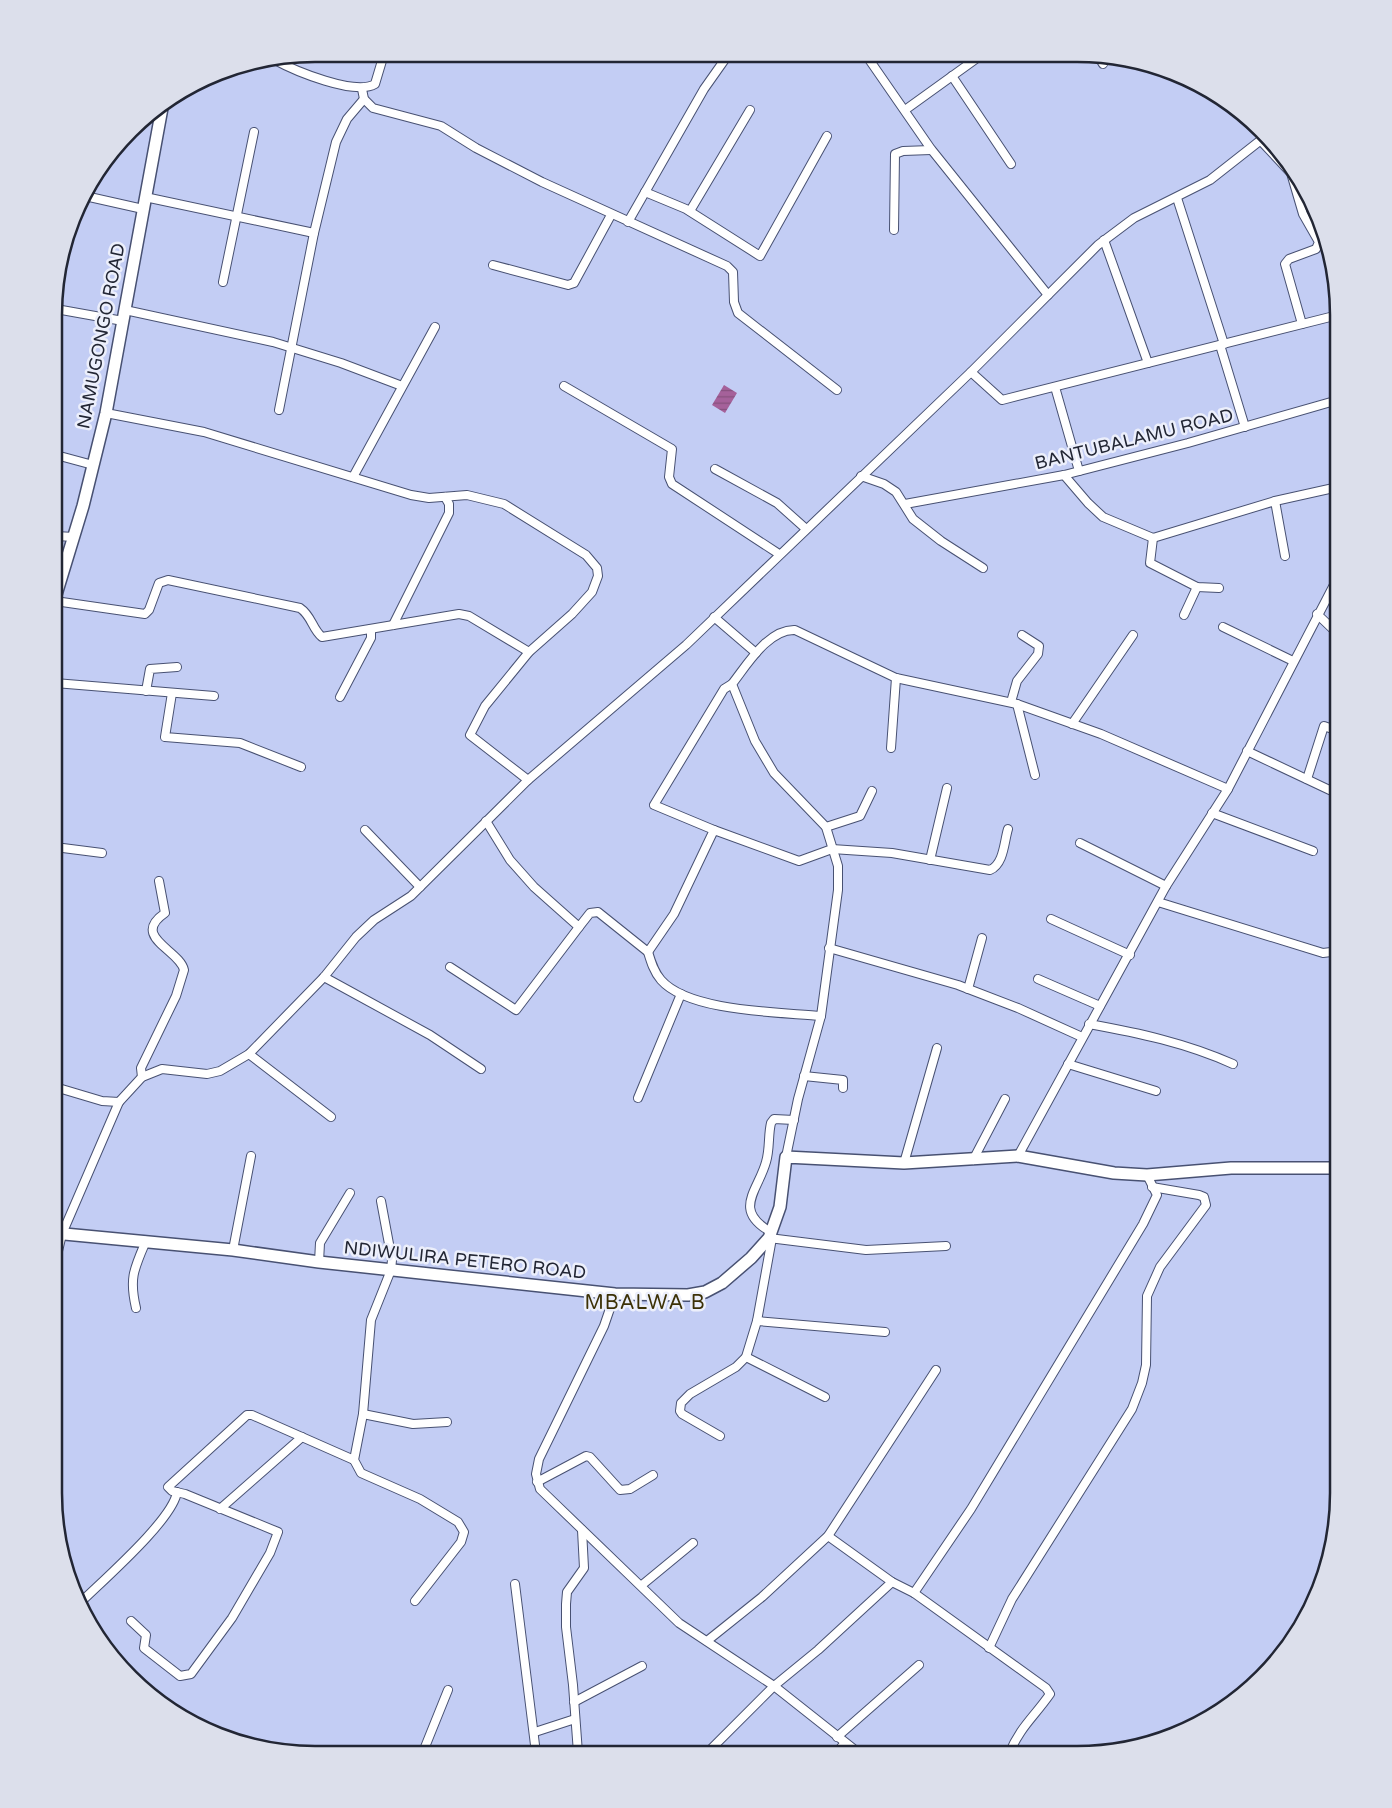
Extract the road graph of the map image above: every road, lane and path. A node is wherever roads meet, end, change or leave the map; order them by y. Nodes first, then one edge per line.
1 (381, 62) edge
2 (723, 62) edge
3 (871, 62) edge
4 (972, 62) edge
5 (287, 65) edge
6 (952, 76) junction
7 (362, 89) junction
8 (364, 99) junction
9 (750, 110) dead end
10 (905, 110) junction
11 (160, 116) edge
12 (254, 132) dead end
13 (827, 136) dead end
14 (1260, 142) edge
15 (932, 150) junction
16 (1011, 164) dead end
17 (1296, 189) edge
18 (645, 192) junction
19 (92, 197) edge
20 (1177, 198) junction
21 (144, 203) junction
22 (690, 212) junction
23 (611, 215) junction
24 (236, 217) junction
25 (628, 222) junction
26 (894, 230) dead end
27 (314, 234) junction
28 (1104, 240) junction
29 (1318, 240) edge
30 (1319, 243) edge
31 (494, 265) dead end
32 (223, 282) dead end
33 (1048, 295) junction
34 (62, 310) edge
35 (124, 316) junction
36 (1330, 317) edge
37 (1302, 324) junction
38 (435, 327) dead end
39 (1222, 344) junction
40 (292, 348) junction
41 (1148, 363) junction
42 (971, 372) junction
43 (402, 386) junction
44 (564, 386) dead end
45 (1055, 387) junction
46 (837, 390) dead end
47 (1330, 402) edge
48 (279, 410) dead end
49 (106, 413) junction
50 (1245, 427) junction
51 (62, 457) edge
52 (93, 465) junction
53 (715, 469) dead end
54 (1079, 471) junction
55 (1064, 475) junction
56 (861, 476) junction
57 (354, 477) junction
58 (1330, 489) edge
59 (445, 497) junction
60 (1275, 501) junction
61 (905, 504) junction
62 (805, 528) junction
63 (62, 536) edge
64 (74, 537) junction
65 (1153, 538) junction
66 (779, 554) junction
67 (1285, 556) dead end
68 (983, 568) dead end
69 (62, 576) edge
70 (1197, 587) junction
71 (1219, 588) dead end
72 (1330, 591) edge
73 (62, 600) edge
74 (1317, 614) junction
75 (1184, 615) dead end
76 (714, 617) junction
77 (392, 625) junction
78 (1330, 626) edge
79 (1223, 627) dead end
80 (371, 629) junction
81 (1022, 635) dead end
82 (1133, 635) dead end
83 (529, 652) junction
84 (756, 653) junction
85 (1293, 661) junction
86 (177, 667) dead end
87 (896, 678) junction
88 (62, 684) edge
89 (732, 684) junction
90 (146, 691) junction
91 (172, 693) junction
92 (214, 696) dead end
93 (340, 698) dead end
94 (1014, 703) junction
95 (1072, 724) junction
96 (1330, 728) edge
97 (891, 748) dead end
98 (1247, 751) junction
99 (300, 767) dead end
100 (1035, 774) dead end
101 (1307, 779) junction
102 (528, 780) junction
103 (947, 788) dead end
104 (1228, 789) junction
105 (1330, 790) edge
106 (872, 791) dead end
107 (1212, 813) junction
108 (486, 821) junction
109 (826, 828) junction
110 (365, 830) dead end
111 (714, 830) junction
112 (1008, 830) dead end
113 (1080, 843) dead end
114 (62, 848) edge
115 (832, 849) junction
116 (1313, 850) dead end
117 (102, 853) dead end
118 (930, 860) junction
119 (159, 881) dead end
120 (1166, 886) junction
121 (420, 887) junction
122 (1158, 902) junction
123 (1051, 919) dead end
124 (579, 926) junction
125 (982, 938) dead end
126 (829, 948) junction
127 (648, 952) junction
128 (1330, 952) edge
129 (1130, 955) junction
130 (450, 967) dead end
131 (324, 977) junction
132 (1038, 979) dead end
133 (968, 989) junction
134 (681, 994) junction
135 (1100, 1006) junction
136 (820, 1016) junction
137 (1089, 1024) junction
138 (1082, 1037) junction
139 (937, 1048) dead end
140 (249, 1054) junction
141 (1068, 1064) junction
142 (1233, 1064) dead end
143 (481, 1069) dead end
144 (804, 1076) junction
145 (142, 1077) junction
146 (62, 1088) edge
147 (843, 1088) dead end
148 (1156, 1091) dead end
149 (638, 1098) dead end
150 (1005, 1098) dead end
151 (119, 1102) junction
152 (332, 1117) dead end
153 (794, 1120) junction
154 (251, 1156) dead end
155 (1018, 1156) junction
156 (786, 1157) junction
157 (972, 1160) junction
158 (904, 1163) junction
159 (1330, 1168) edge
160 (1147, 1175) junction
161 (1152, 1187) junction
162 (350, 1193) dead end
163 (381, 1201) dead end
164 (62, 1224) edge
165 (62, 1233) edge
166 (771, 1236) junction
167 (146, 1241) junction
168 (946, 1246) dead end
169 (233, 1250) junction
170 (320, 1262) junction
171 (391, 1270) junction
172 (615, 1294) junction
173 (136, 1308) dead end
174 (757, 1321) junction
175 (885, 1332) dead end
176 (746, 1357) junction
177 (936, 1370) dead end
178 (825, 1397) dead end
179 (363, 1414) junction
180 (447, 1422) dead end
181 (720, 1436) dead end
182 (302, 1437) junction
183 (354, 1460) junction
184 (653, 1475) dead end
185 (537, 1482) junction
186 (177, 1492) junction
187 (220, 1509) junction
188 (582, 1530) junction
189 (828, 1536) junction
190 (693, 1543) dead end
191 (892, 1582) junction
192 (515, 1584) dead end
193 (642, 1585) junction
194 (914, 1593) junction
195 (86, 1597) edge
196 (415, 1602) dead end
197 (131, 1621) dead end
198 (707, 1641) junction
199 (989, 1648) junction
200 (919, 1664) dead end
201 (642, 1666) dead end
202 (774, 1686) junction
203 (448, 1690) dead end
204 (574, 1702) junction
205 (574, 1719) junction
206 (534, 1732) junction
207 (838, 1737) junction
208 (845, 1743) junction
209 (425, 1746) edge
210 (535, 1746) edge
211 (577, 1746) edge
212 (716, 1746) edge
213 (842, 1746) edge
214 (849, 1746) edge
215 (1013, 1746) edge

1 - 7 street
2 - 18 street
3 - 10 street
4 - 6 street
5 - 7 street
6 - 10 street
6 - 16 street
7 - 8 street
8 - 23 street
8 - 27 street
9 - 22 street
10 - 15 street
11 - 21 street, NAMUGONGO ROAD
12 - 24 street
13 - 22 street
14 - 20 street
15 - 26 street
15 - 33 street
17 - 29 street
18 - 22 street
18 - 25 street
19 - 21 street
20 - 28 street
20 - 39 street
21 - 24 street
21 - 35 street, NAMUGONGO ROAD
23 - 25 street
23 - 31 street
24 - 27 street
24 - 32 street
25 - 46 street
27 - 40 street
28 - 33 street
28 - 41 street
30 - 37 street
33 - 42 street
34 - 35 street
35 - 40 street
35 - 49 street, NAMUGONGO ROAD
36 - 37 street
37 - 39 street
38 - 43 street
39 - 41 street
39 - 50 street
40 - 43 street
40 - 48 street
41 - 45 street
42 - 45 street
42 - 56 street
43 - 57 street
44 - 66 street
45 - 54 street
47 - 50 street, BANTUBALAMU ROAD
49 - 52 street, NAMUGONGO ROAD
49 - 57 street
50 - 54 street, BANTUBALAMU ROAD
51 - 52 street
52 - 64 street, NAMUGONGO ROAD
53 - 62 street
54 - 55 street, BANTUBALAMU ROAD
55 - 61 street, BANTUBALAMU ROAD
55 - 65 street
56 - 61 street
56 - 62 street
57 - 59 street
58 - 60 street
59 - 77 street
59 - 83 street
60 - 65 street
60 - 67 street
61 - 68 street
62 - 66 street
63 - 64 street
64 - 69 street, NAMUGONGO ROAD
65 - 70 street
66 - 76 street
70 - 71 street
70 - 75 street
72 - 74 street
73 - 80 street
74 - 78 street
74 - 85 street
76 - 84 street
76 - 102 street
77 - 80 street
77 - 83 street
79 - 85 street
80 - 93 street
81 - 94 street
82 - 95 street
83 - 102 street
84 - 87 street
84 - 89 street
85 - 98 street
86 - 90 street
87 - 94 street
87 - 97 street
88 - 90 street
89 - 109 street
89 - 111 street
90 - 91 street
91 - 92 street
91 - 99 street
94 - 95 street
94 - 100 street
95 - 104 street
96 - 101 street
98 - 101 street
98 - 104 street
101 - 105 street
102 - 108 street
103 - 118 street
104 - 107 street
106 - 109 street
107 - 116 street
107 - 120 street
108 - 121 street
108 - 124 street
109 - 115 street
110 - 121 street
111 - 115 street
111 - 127 street
112 - 118 street
113 - 120 street
114 - 117 street
115 - 118 street
115 - 126 street
119 - 145 street
120 - 122 street
121 - 131 street
122 - 128 street
122 - 129 street
123 - 129 street
124 - 127 street
124 - 130 street
125 - 133 street
126 - 133 street
126 - 136 street
127 - 134 street
129 - 135 street
131 - 140 street
131 - 143 street
132 - 135 street
133 - 138 street
134 - 136 street
134 - 149 street
135 - 137 street
136 - 144 street
137 - 138 street
137 - 142 street
138 - 141 street
139 - 158 street
140 - 145 street
140 - 152 street
141 - 148 street
141 - 155 street
144 - 147 street
144 - 153 street
145 - 151 street
146 - 151 street
150 - 157 street
151 - 164 street
153 - 156 street
153 - 166 street
154 - 169 street
155 - 157 street
155 - 160 street
156 - 158 street
156 - 166 street, NDIWULIRA PETERO ROAD
157 - 158 street
159 - 160 street
160 - 161 street
161 - 194 street
161 - 199 street
162 - 170 street
163 - 171 street
165 - 167 street, NDIWULIRA PETERO ROAD
166 - 168 street
166 - 172 street, NDIWULIRA PETERO ROAD
166 - 174 street
167 - 169 street, NDIWULIRA PETERO ROAD
167 - 173 street
169 - 170 street, NDIWULIRA PETERO ROAD
170 - 171 street, NDIWULIRA PETERO ROAD
171 - 172 street, NDIWULIRA PETERO ROAD
171 - 179 street
172 - 185 street
174 - 175 street
174 - 176 street
176 - 178 street
176 - 181 street
177 - 189 street
179 - 180 street
179 - 183 street
182 - 183 street
182 - 186 street
182 - 187 street
183 - 196 street
184 - 185 street
185 - 188 street
186 - 187 street
186 - 195 street
187 - 197 street
188 - 193 street
188 - 204 street
189 - 191 street
189 - 198 street
190 - 193 street
191 - 194 street
191 - 202 street
192 - 206 street
193 - 198 street
194 - 199 street
198 - 202 street
199 - 215 street
200 - 207 street
201 - 204 street
202 - 207 street
202 - 212 street
203 - 209 street
204 - 205 street
205 - 206 street
205 - 211 street
206 - 210 street
207 - 208 street
208 - 213 street
208 - 214 street

